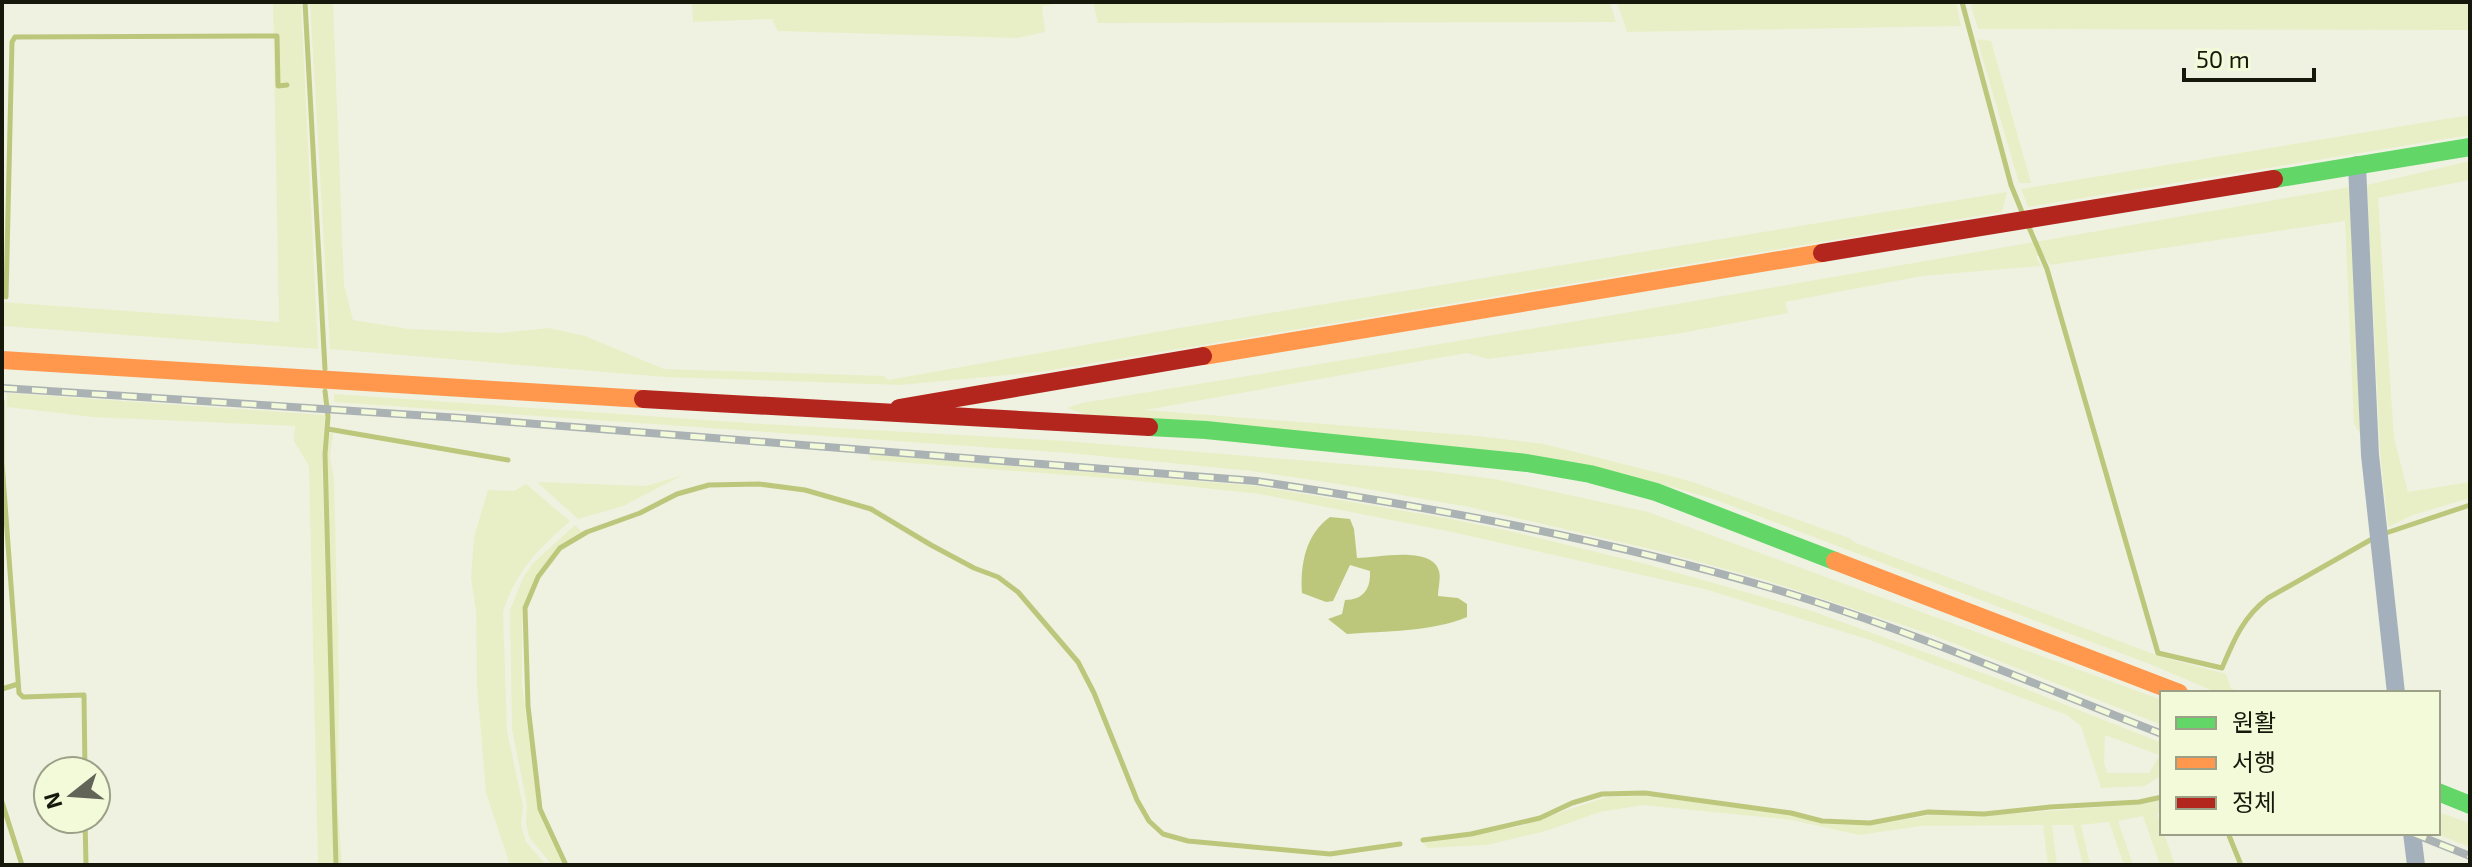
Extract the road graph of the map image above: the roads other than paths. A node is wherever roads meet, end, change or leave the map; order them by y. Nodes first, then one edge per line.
1 (2470, 147) edge
2 (2357, 165) junction
3 (2, 360) edge
4 (869, 413) junction
5 (2174, 691) edge
6 (2396, 691) edge
7 (2440, 793) edge
8 (2470, 805) edge
9 (2412, 835) edge
10 (2416, 865) edge

1 - 2 main road
2 - 4 main road
2 - 6 street
3 - 4 main road
4 - 5 main road
7 - 8 main road
9 - 10 street

